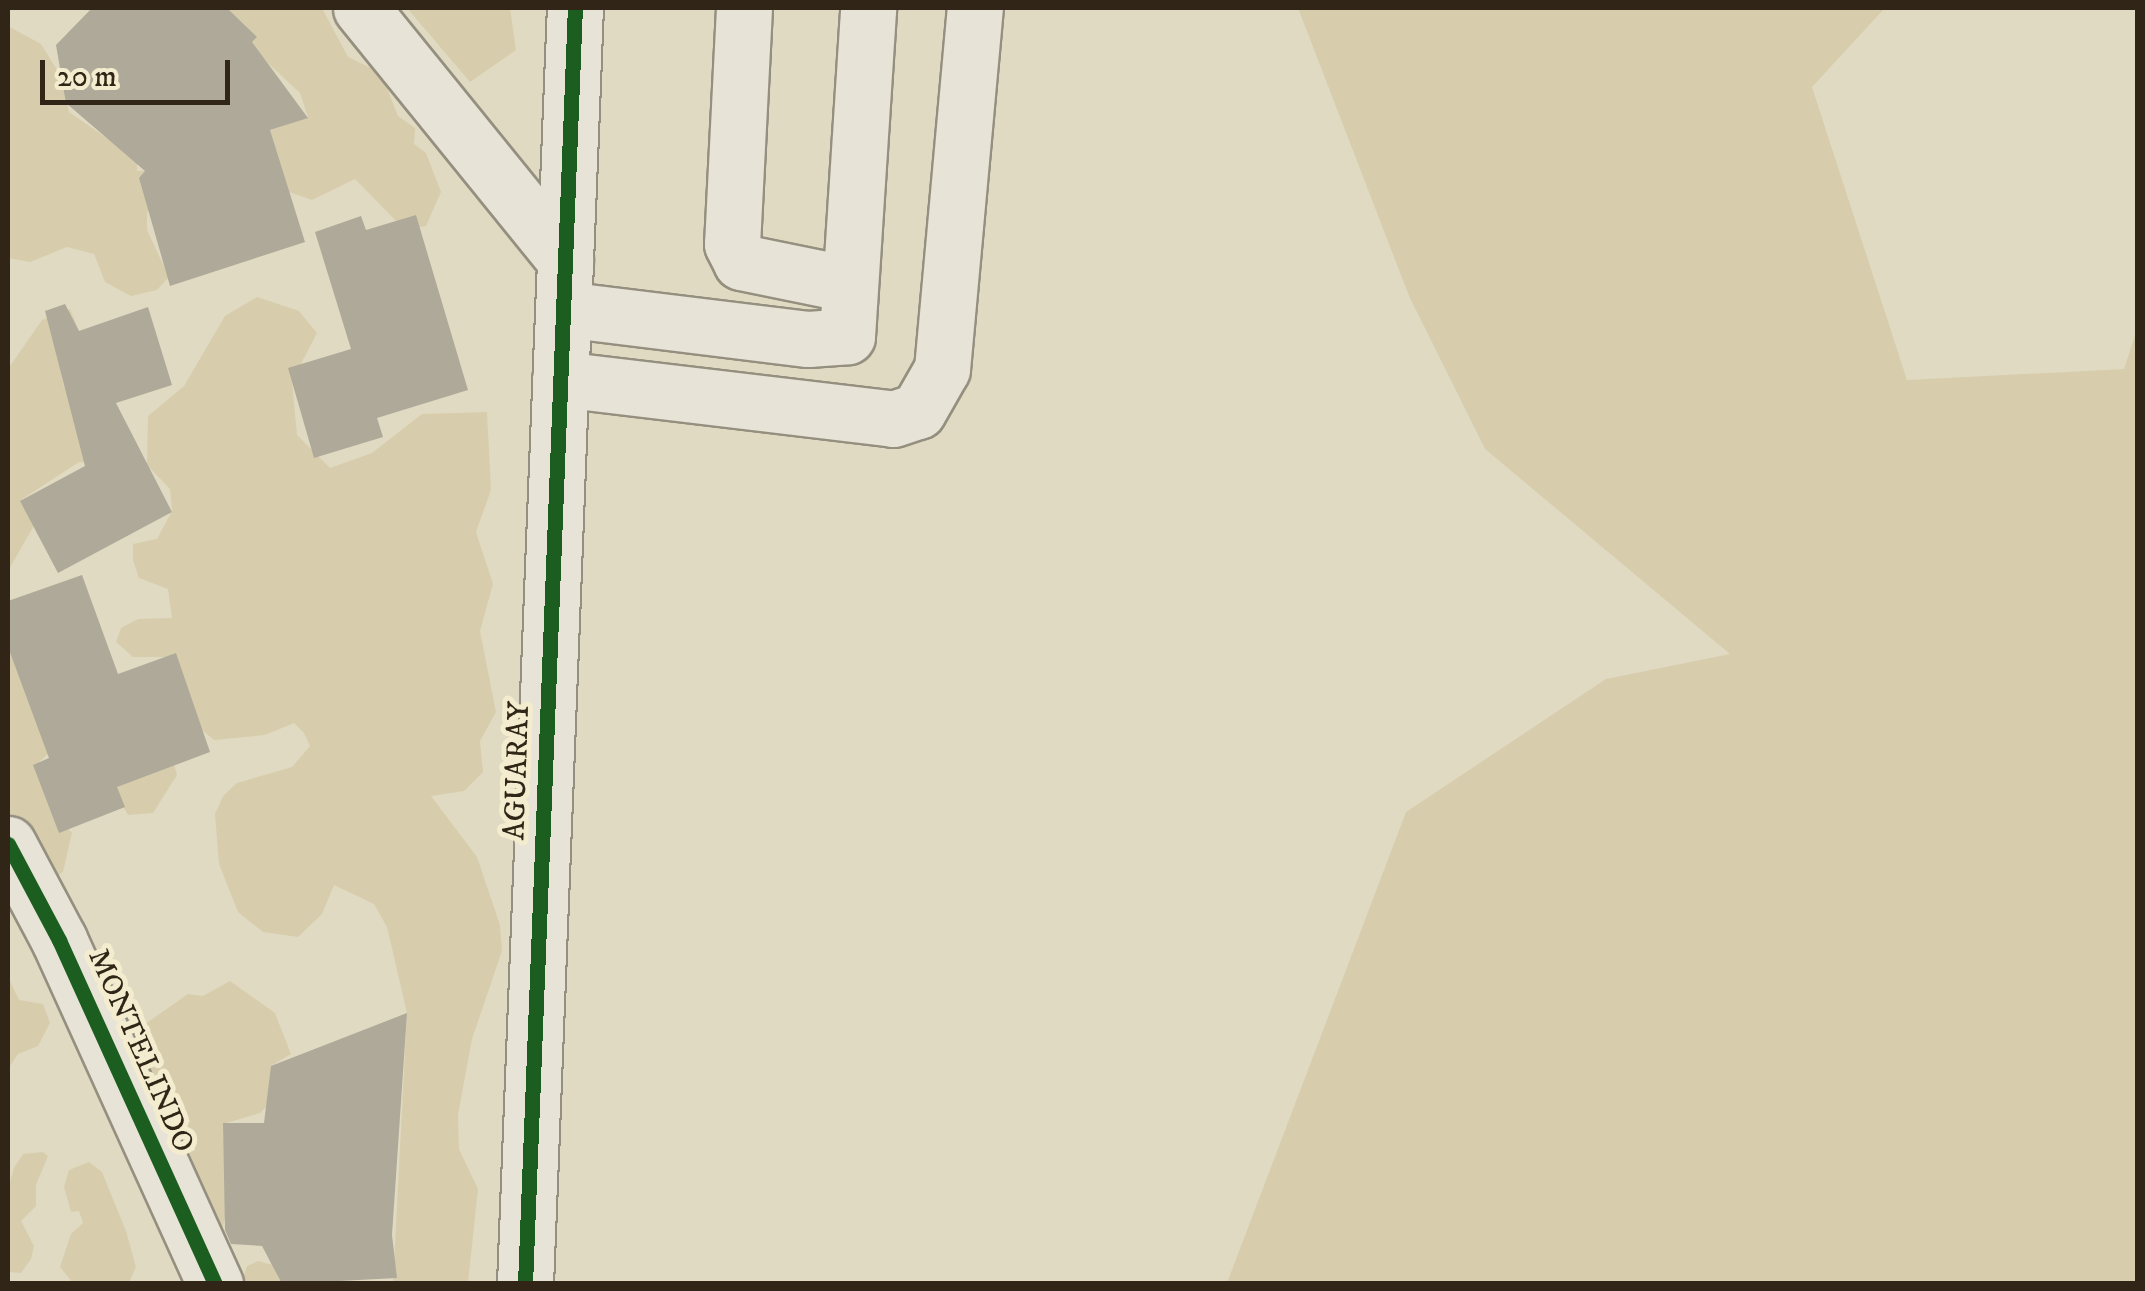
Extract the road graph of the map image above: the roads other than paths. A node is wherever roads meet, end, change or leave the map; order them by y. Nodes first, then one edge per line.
1 (361, 8) edge
2 (575, 8) edge
3 (744, 8) edge
4 (868, 8) edge
5 (975, 8) edge
6 (848, 284) junction
7 (564, 285) junction
8 (560, 379) junction
9 (8, 844) edge
10 (216, 1284) edge
11 (525, 1284) edge

1 - 7 street
2 - 7 street, AGUARAY
3 - 6 street
4 - 6 street
5 - 8 street
6 - 7 street
7 - 8 street, AGUARAY
8 - 11 street, AGUARAY
9 - 10 street, MONTELINDO

